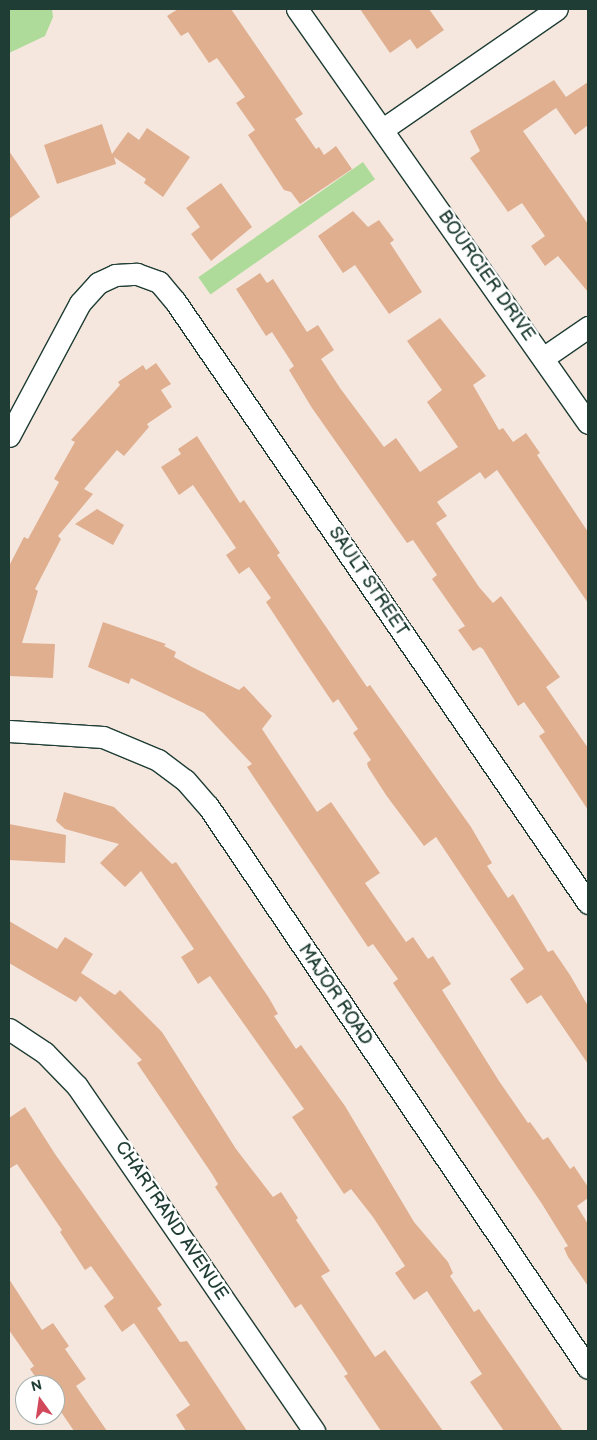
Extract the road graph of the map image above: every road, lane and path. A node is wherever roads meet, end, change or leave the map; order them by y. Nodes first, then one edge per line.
1 (297, 9) edge
2 (557, 9) edge
3 (383, 129) junction
4 (588, 327) edge
5 (543, 358) junction
6 (588, 423) edge
7 (9, 436) edge
8 (9, 731) edge
9 (588, 903) edge
10 (9, 1030) edge
11 (582, 1346) edge
12 (588, 1368) edge
13 (314, 1431) edge

1 - 3 street, BOURCIER DRIVE
2 - 3 street
3 - 5 street, BOURCIER DRIVE
4 - 5 street
5 - 6 street, BOURCIER DRIVE
7 - 9 street, SAULT STREET
8 - 11 street, MAJOR ROAD
10 - 13 street, CHARTRAND AVENUE
11 - 12 street, MAJOR ROAD

